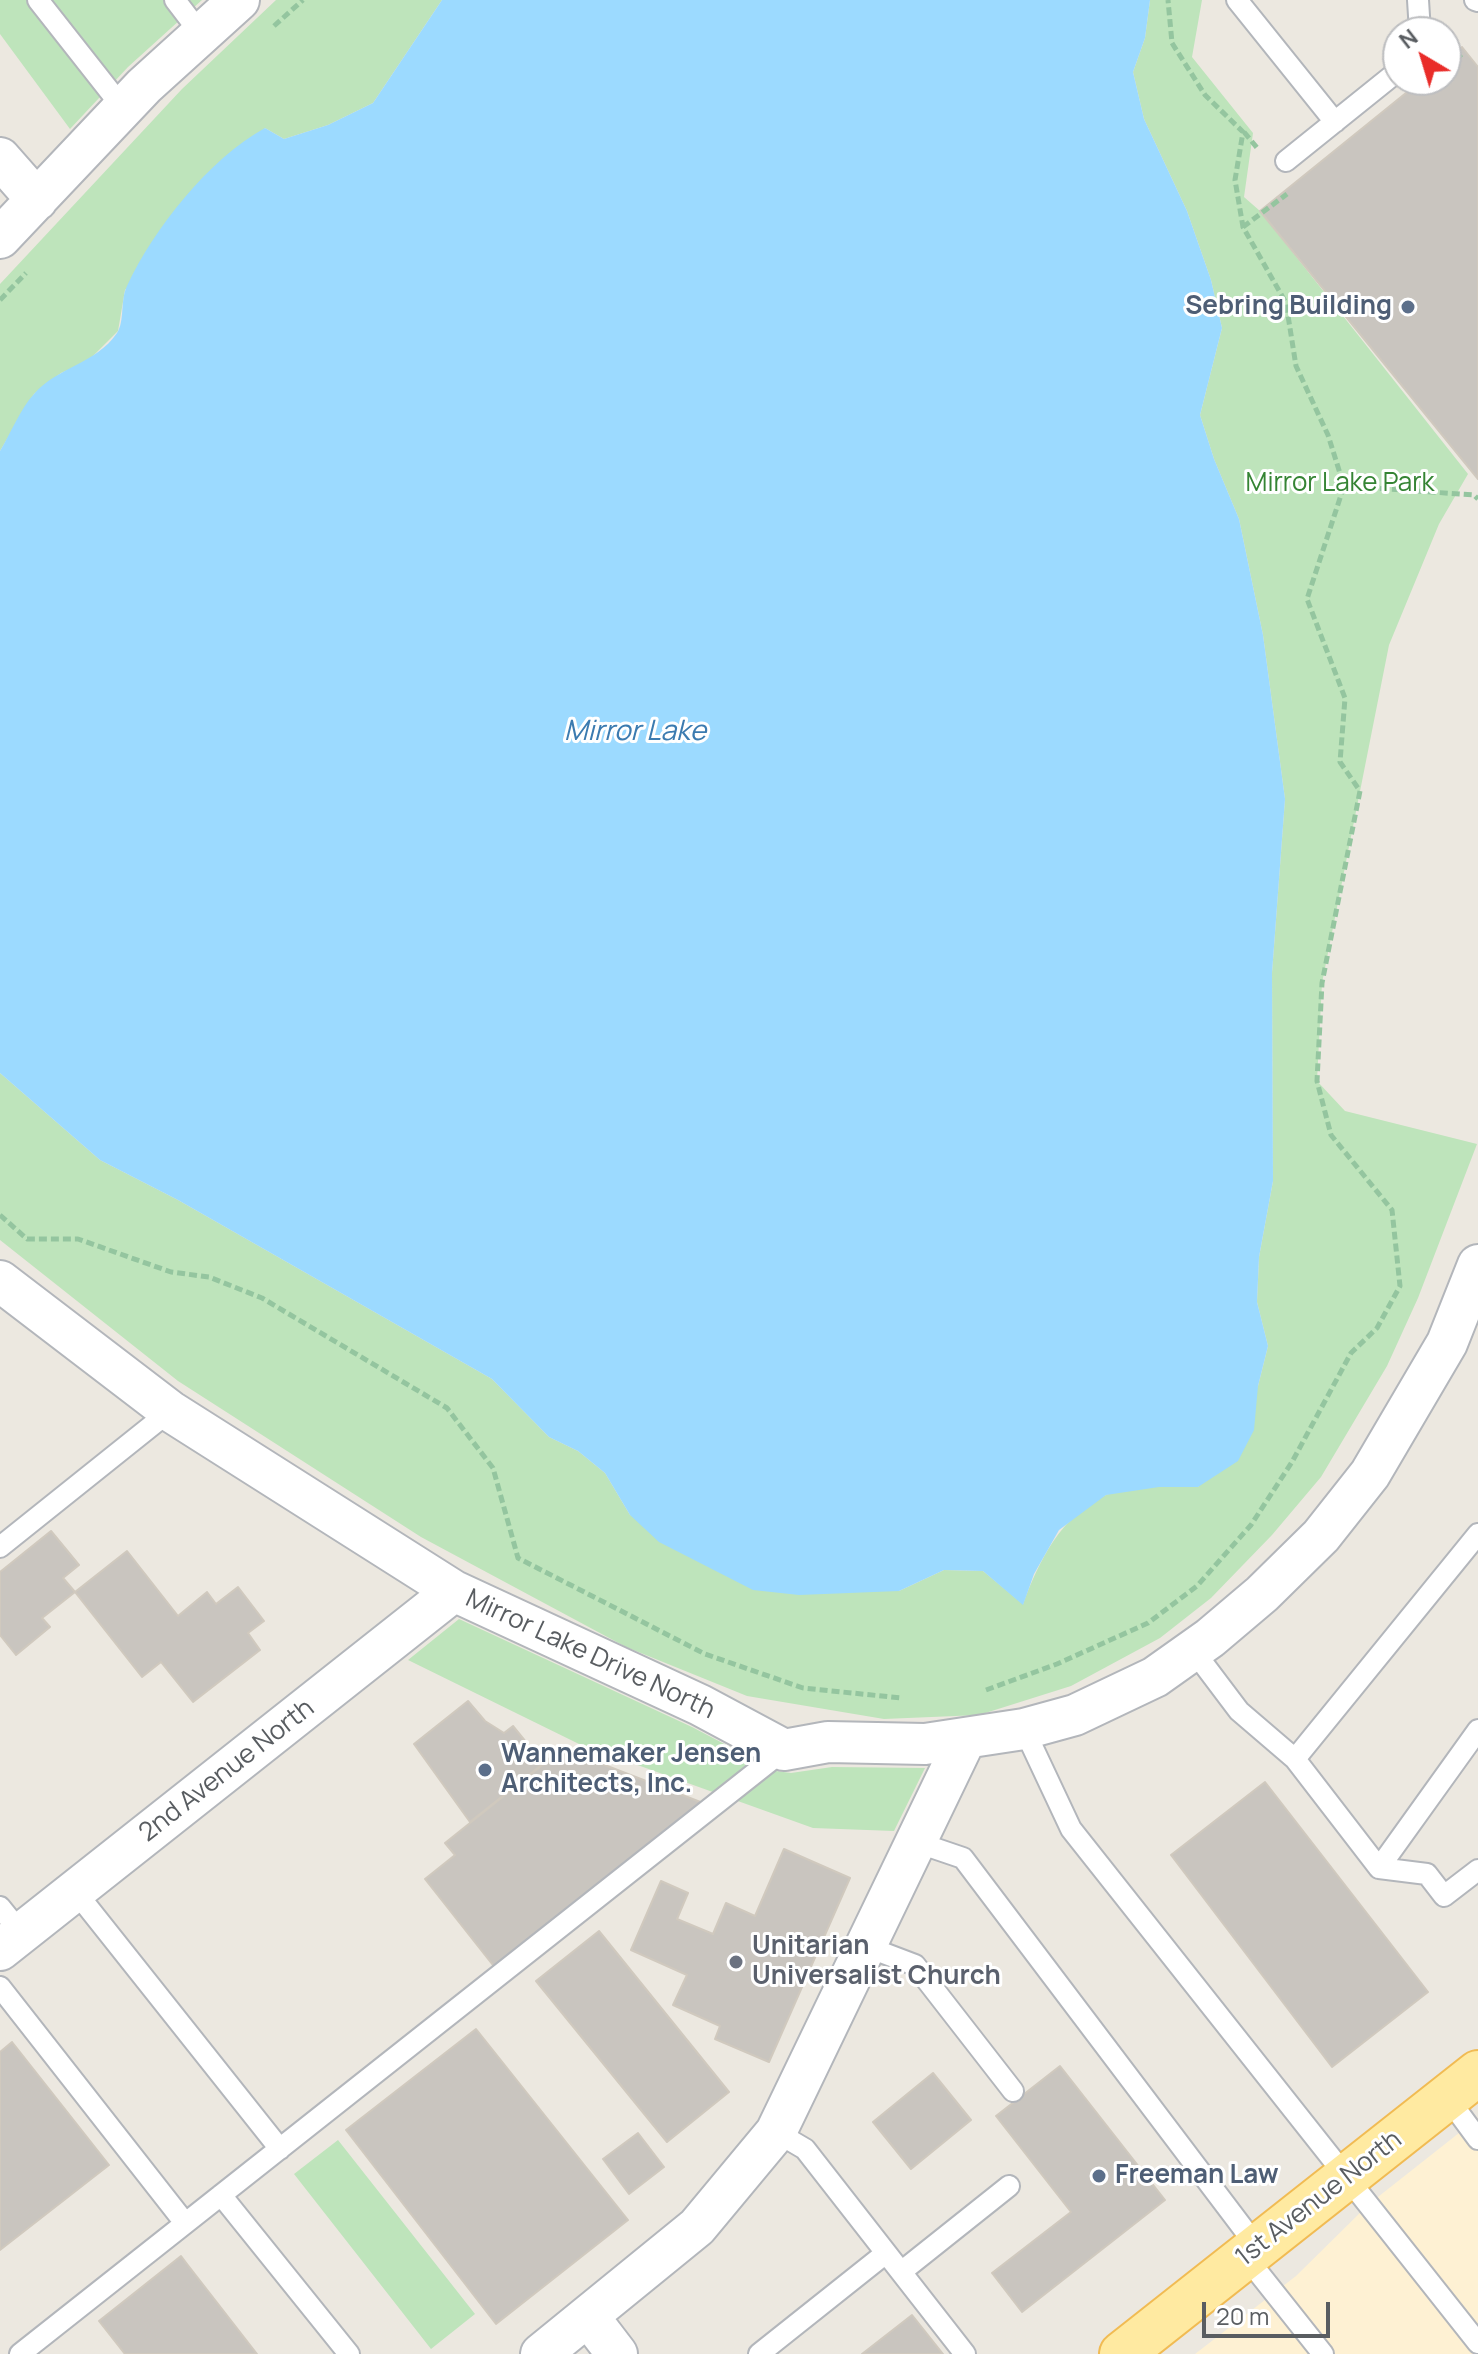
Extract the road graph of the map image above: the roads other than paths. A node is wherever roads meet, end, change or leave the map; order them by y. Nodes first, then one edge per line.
1 (38, 0) edge
2 (175, 0) edge
3 (239, 0) edge
4 (1237, 0) edge
5 (201, 34) junction
6 (1382, 84) edge
7 (123, 108) junction
8 (1335, 122) junction
9 (0, 158) edge
10 (1286, 161) dead end
11 (37, 200) junction
12 (0, 238) edge
13 (1478, 1265) edge
14 (0, 1281) edge
15 (170, 1411) junction
16 (1478, 1534) edge
17 (0, 1547) edge
18 (454, 1591) junction
19 (1193, 1650) junction
20 (1024, 1729) junction
21 (1478, 1730) edge
22 (965, 1740) junction
23 (784, 1750) junction
24 (1295, 1759) junction
25 (916, 1842) junction
26 (1379, 1868) junction
27 (1478, 1870) edge
28 (75, 1891) junction
29 (7, 1930) edge
30 (865, 1946) junction
31 (0, 1987) edge
32 (1463, 2085) edge
33 (1013, 2091) dead end
34 (776, 2132) junction
35 (1478, 2139) edge
36 (280, 2149) junction
37 (1347, 2177) junction
38 (1009, 2186) dead end
39 (221, 2195) junction
40 (185, 2223) junction
41 (1252, 2252) junction
42 (886, 2253) junction
43 (901, 2272) junction
44 (588, 2316) junction
45 (1478, 2343) edge
46 (20, 2354) edge
47 (349, 2354) edge
48 (541, 2354) edge
49 (617, 2354) edge
50 (759, 2354) edge
51 (965, 2354) edge
52 (1122, 2354) edge
53 (1323, 2354) edge

1 - 7 lane
2 - 5 lane
3 - 5 street
4 - 8 lane
5 - 7 street
6 - 8 lane
7 - 11 street
8 - 10 lane
9 - 11 street
11 - 12 street
13 - 19 street
14 - 15 street, Mirror Lake Drive North
15 - 17 lane
15 - 18 street, Mirror Lake Drive North
16 - 24 lane
18 - 23 street, Mirror Lake Drive North
18 - 28 street, 2nd Avenue North
19 - 20 street
19 - 24 lane
20 - 22 street
20 - 37 lane
21 - 26 lane
22 - 23 street
22 - 25 street
23 - 36 lane
24 - 26 lane
25 - 30 street
25 - 41 lane
26 - 27 lane
28 - 29 street, 2nd Avenue North
28 - 36 lane
30 - 33 lane
30 - 34 street
31 - 40 lane
32 - 35 lane
32 - 37 main road, 1st Avenue North
34 - 42 lane
34 - 44 street
36 - 39 lane
37 - 41 main road, 1st Avenue North
37 - 45 lane
38 - 43 lane
39 - 40 lane
39 - 47 lane
40 - 46 lane
41 - 52 main road, 1st Avenue North
41 - 53 lane
42 - 43 lane
42 - 50 lane
43 - 51 lane
44 - 48 street
44 - 49 street

